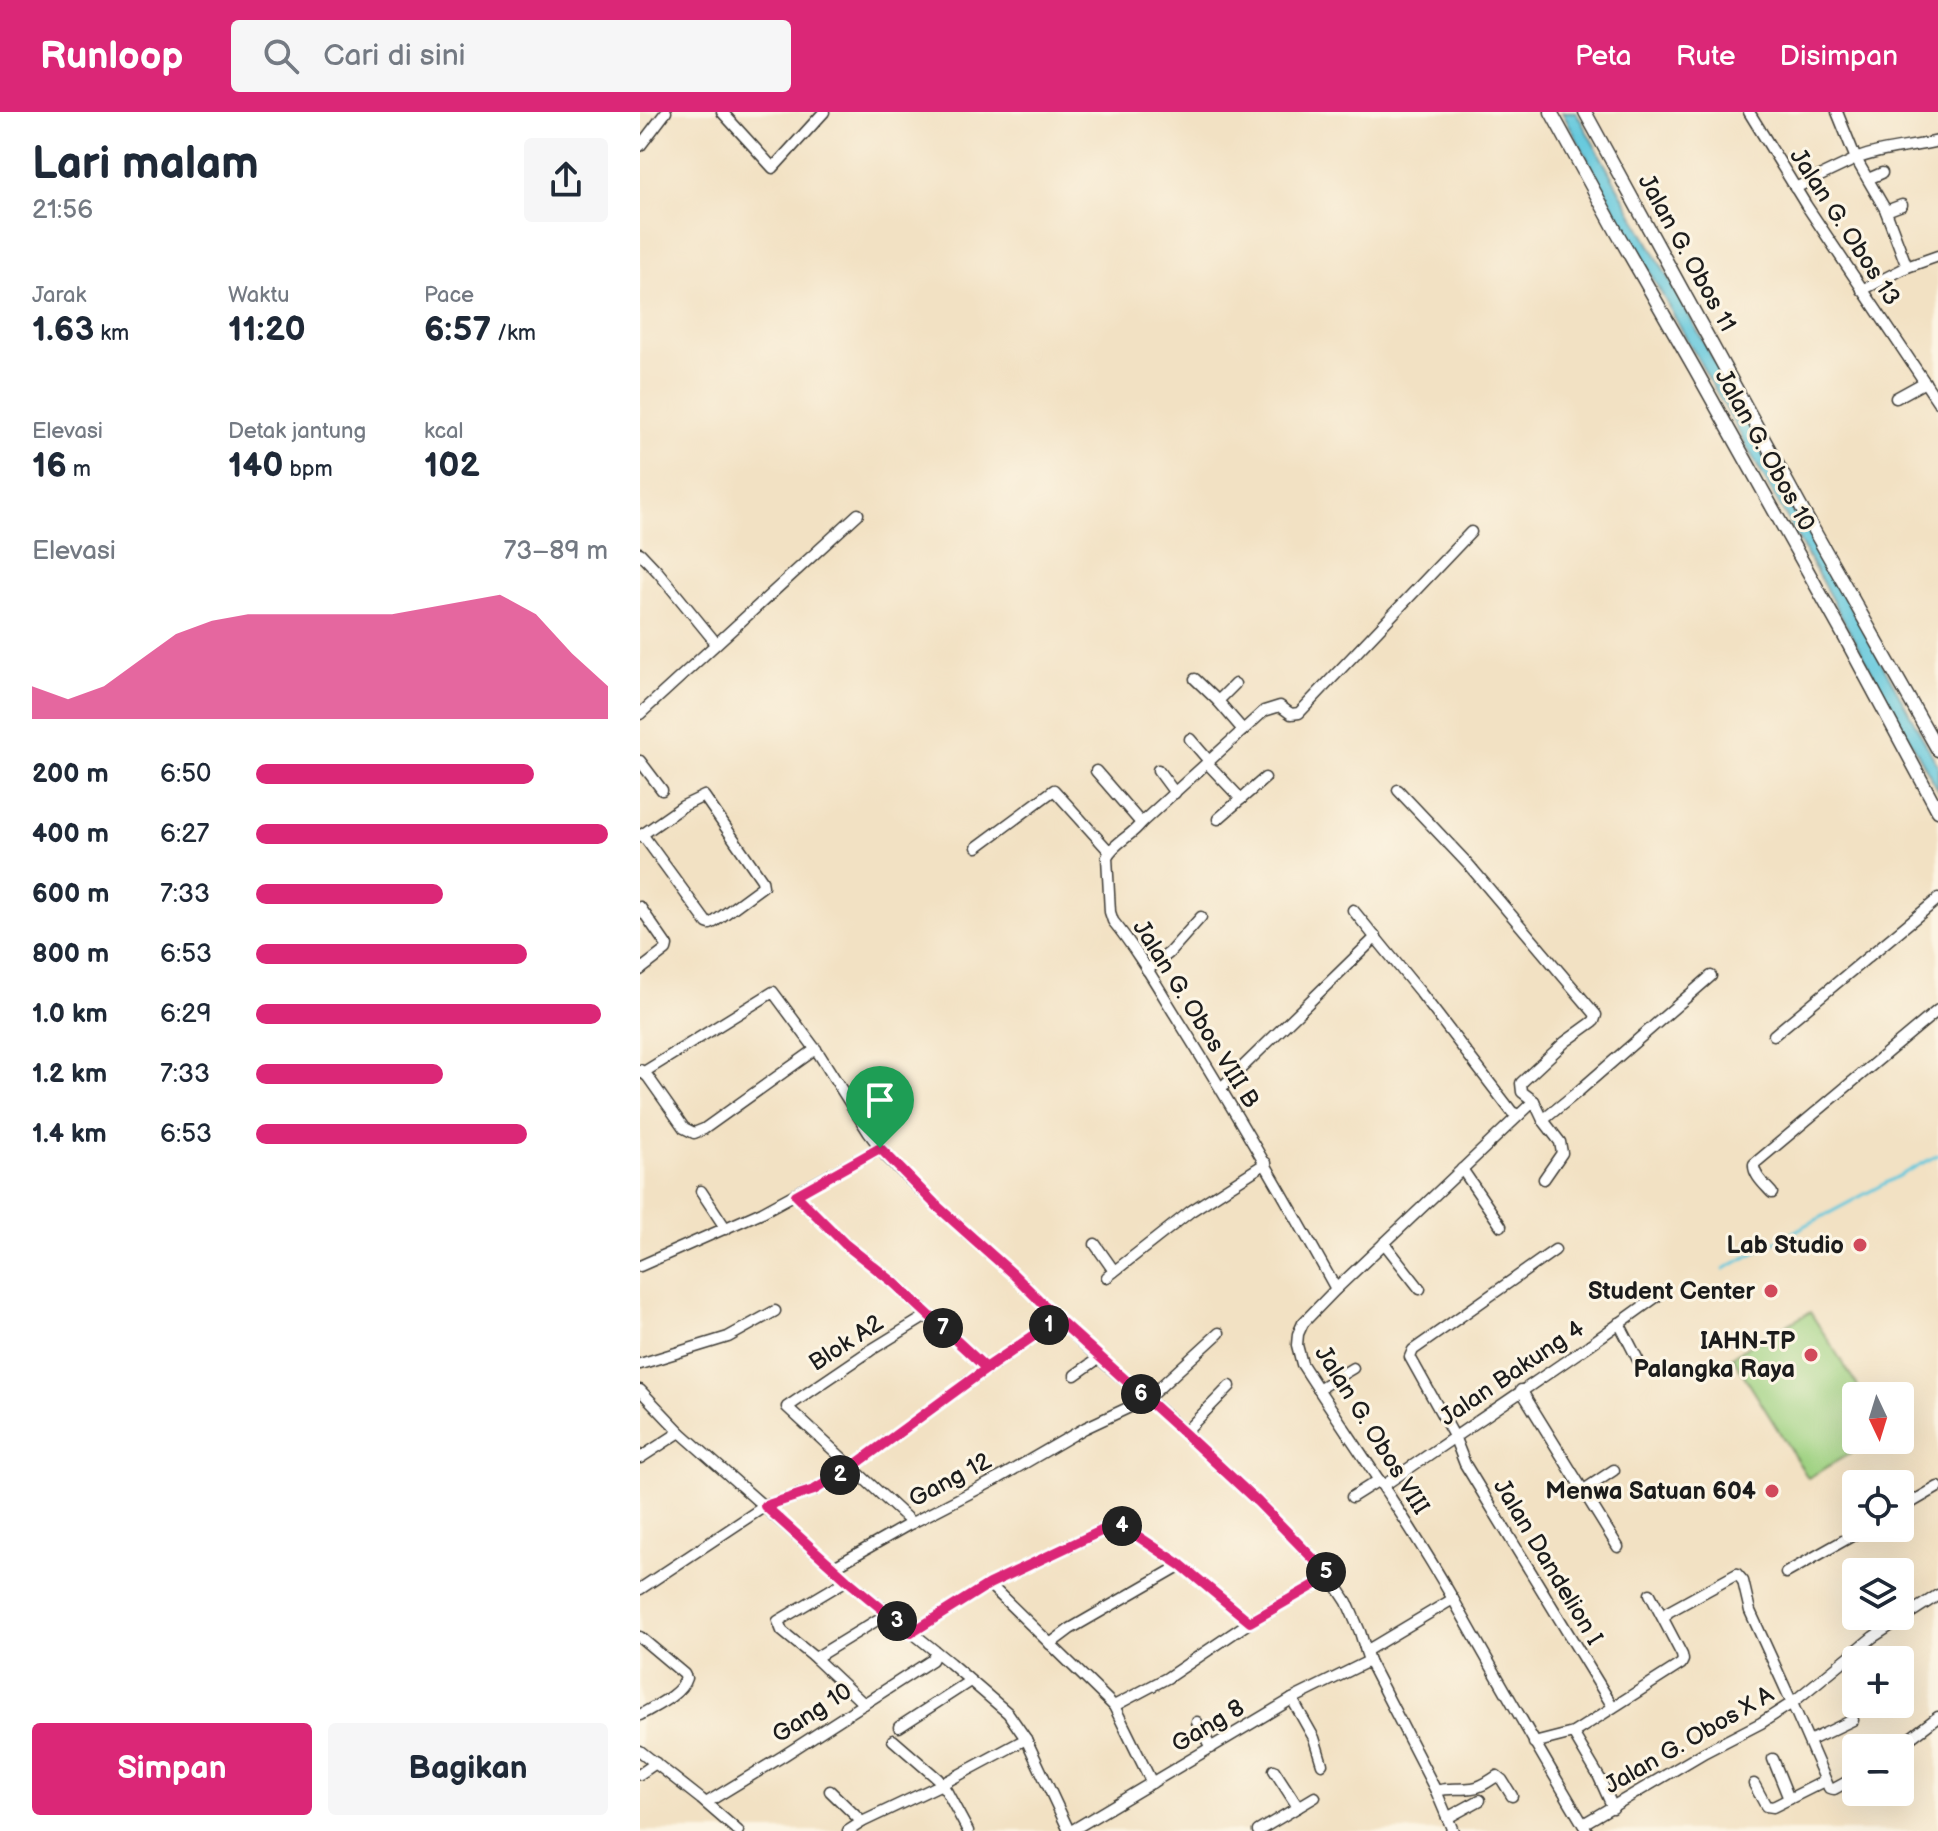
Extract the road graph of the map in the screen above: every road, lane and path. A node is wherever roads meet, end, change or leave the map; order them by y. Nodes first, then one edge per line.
1 (666, 112) edge
2 (722, 112) edge
3 (824, 112) edge
4 (1551, 112) edge
5 (1585, 112) edge
6 (1749, 112) edge
7 (1837, 112) edge
8 (1938, 141) edge
9 (640, 146) edge
10 (1856, 159) junction
11 (1882, 173) dead end
12 (1868, 179) junction
13 (1795, 188) junction
14 (1902, 205) dead end
15 (1886, 211) junction
16 (1938, 256) edge
17 (1907, 267) junction
18 (1862, 290) junction
19 (1925, 382) junction
20 (1896, 398) dead end
21 (1938, 402) edge
22 (858, 514) dead end
23 (1471, 532) dead end
24 (640, 553) edge
25 (716, 643) junction
26 (1195, 679) dead end
27 (1235, 684) dead end
28 (1218, 701) junction
29 (640, 714) edge
30 (1243, 730) junction
31 (1190, 739) dead end
32 (1938, 750) edge
33 (640, 761) edge
34 (1208, 762) junction
35 (1158, 770) dead end
36 (1096, 771) dead end
37 (1265, 778) dead end
38 (662, 790) dead end
39 (1398, 790) dead end
40 (1175, 793) junction
41 (1241, 799) junction
42 (1938, 811) edge
43 (1218, 819) dead end
44 (1141, 823) junction
45 (641, 836) edge
46 (977, 847) dead end
47 (1109, 851) junction
48 (1938, 899) edge
49 (640, 907) edge
50 (1353, 910) dead end
51 (1201, 917) dead end
52 (1376, 937) junction
53 (640, 970) edge
54 (1147, 970) junction
55 (1711, 976) dead end
56 (1938, 1010) edge
57 (1774, 1035) dead end
58 (816, 1049) junction
59 (642, 1071) edge
60 (1221, 1088) junction
61 (1534, 1101) junction
62 (1519, 1115) junction
63 (1543, 1120) junction
64 (880, 1148) junction
65 (1266, 1163) junction
66 (1462, 1169) junction
67 (1544, 1179) dead end
68 (701, 1191) dead end
69 (1772, 1193) dead end
70 (796, 1195) junction
71 (1501, 1226) dead end
72 (726, 1229) junction
73 (1384, 1243) junction
74 (1095, 1244) dead end
75 (1555, 1250) dead end
76 (640, 1266) edge
77 (1336, 1289) junction
78 (1420, 1289) dead end
79 (1663, 1292) dead end
80 (775, 1311) dead end
81 (928, 1315) junction
82 (1058, 1319) junction
83 (1619, 1323) junction
84 (1219, 1333) dead end
85 (1099, 1358) junction
86 (1638, 1360) dead end
87 (640, 1364) edge
88 (986, 1368) junction
89 (1353, 1368) dead end
90 (1075, 1375) dead end
91 (1230, 1386) dead end
92 (1318, 1389) junction
93 (640, 1390) edge
94 (1521, 1390) junction
95 (1147, 1399) junction
96 (680, 1432) junction
97 (1184, 1433) junction
98 (1454, 1436) junction
99 (640, 1458) edge
100 (852, 1467) junction
101 (1614, 1470) dead end
102 (1381, 1483) junction
103 (1938, 1487) edge
104 (1586, 1492) junction
105 (1352, 1497) dead end
106 (1914, 1501) edge
107 (765, 1506) junction
108 (912, 1523) junction
109 (1842, 1542) edge
110 (1618, 1547) dead end
111 (1181, 1565) junction
112 (834, 1567) junction
113 (1786, 1573) dead end
114 (1330, 1576) junction
115 (847, 1580) junction
116 (989, 1584) junction
117 (640, 1589) edge
118 (1650, 1594) dead end
119 (1938, 1595) edge
120 (1453, 1599) junction
121 (887, 1614) junction
122 (1664, 1619) junction
123 (1250, 1622) junction
124 (911, 1633) junction
125 (640, 1637) edge
126 (1050, 1644) junction
127 (936, 1652) junction
128 (1368, 1656) junction
129 (815, 1658) junction
130 (970, 1681) junction
131 (1292, 1699) junction
132 (1792, 1703) junction
133 (864, 1704) junction
134 (1114, 1706) junction
135 (1613, 1707) junction
136 (640, 1715) edge
137 (1938, 1717) edge
138 (1853, 1720) dead end
139 (1197, 1722) dead end
140 (899, 1727) dead end
141 (1573, 1733) junction
142 (1914, 1735) edge
143 (1026, 1739) junction
144 (893, 1740) dead end
145 (1809, 1741) junction
146 (1534, 1743) junction
147 (1211, 1748) junction
148 (640, 1751) edge
149 (1773, 1759) dead end
150 (656, 1763) junction
151 (1322, 1764) dead end
152 (1274, 1770) dead end
153 (640, 1774) edge
154 (1825, 1781) junction
155 (1152, 1783) junction
156 (942, 1784) junction
157 (1754, 1784) dead end
158 (1842, 1785) edge
159 (830, 1791) dead end
160 (1436, 1791) junction
161 (1512, 1796) dead end
162 (1315, 1797) dead end
163 (1789, 1799) junction
164 (1480, 1800) dead end
165 (706, 1803) junction
166 (1298, 1807) junction
167 (1613, 1808) junction
168 (1447, 1818) junction
169 (862, 1822) junction
170 (1585, 1828) edge
171 (738, 1831) edge
172 (848, 1831) edge
173 (968, 1831) edge
174 (1070, 1831) edge
175 (1258, 1831) edge
176 (1453, 1831) edge

1 - 9 street
2 - 3 street
4 - 42 street, Jalan G. Obos 10
5 - 32 street, Jalan G. Obos 11
6 - 13 street, Jalan G. Obos 13
7 - 10 street
8 - 10 street
10 - 12 street
10 - 13 street
11 - 12 street
12 - 15 street
13 - 18 street, Jalan G. Obos 13
14 - 15 street
15 - 17 street
16 - 17 street
17 - 18 street
18 - 19 street, Jalan G. Obos 13
19 - 20 street
19 - 21 street, Jalan G. Obos 13
22 - 25 street
23 - 30 street
24 - 25 street
25 - 29 street
26 - 28 street
27 - 28 street
28 - 30 street
30 - 34 street
31 - 34 street
33 - 38 street
34 - 40 street
34 - 41 street
35 - 40 street
36 - 44 street
37 - 41 street
39 - 61 street
40 - 44 street
41 - 43 street
44 - 47 street
45 - 45 street
46 - 47 street
47 - 54 street, Jalan G. Obos VIII B
48 - 57 street
49 - 53 street
50 - 52 street
51 - 54 street
52 - 60 street
52 - 62 street
54 - 60 street, Jalan G. Obos VIII B
55 - 63 street
56 - 69 street
58 - 59 street
58 - 59 street
58 - 64 street
60 - 65 street, Jalan G. Obos VIII B
61 - 62 street, Jalan G. Obos VIII
61 - 63 street
62 - 66 street, Jalan G. Obos VIII
63 - 67 street
64 - 70 street
64 - 82 street
65 - 74 street
65 - 77 street, Jalan G. Obos VIII B
66 - 71 street
66 - 73 street, Jalan G. Obos VIII
68 - 72 street
70 - 72 street
70 - 81 street
72 - 76 street
73 - 77 street, Jalan G. Obos VIII
73 - 78 street
75 - 98 street, Jalan Dandelion I
77 - 92 street, Jalan G. Obos VIII
79 - 83 street, Jalan Bakung 4
80 - 87 street
81 - 88 street
81 - 100 street, Blok A2
82 - 85 street
82 - 88 street
83 - 86 street
83 - 94 street, Jalan Bakung 4
84 - 95 street, Gang 12
85 - 90 street
85 - 95 street
88 - 100 street
89 - 92 street
91 - 97 street
92 - 102 street, Jalan G. Obos VIII
93 - 96 street
94 - 98 street, Jalan Bakung 4
94 - 104 street
95 - 97 street
95 - 108 street, Gang 12
96 - 99 street
96 - 107 street
97 - 114 street
98 - 102 street, Jalan Bakung 4
98 - 135 street, Jalan Dandelion I
100 - 107 street
100 - 108 street
101 - 104 street
102 - 105 street, Jalan Bakung 4
102 - 120 street, Jalan G. Obos VIII
103 - 106 street
104 - 110 street
107 - 112 street
107 - 117 street
108 - 112 street, Gang 12
109 - 113 street
111 - 116 street
111 - 123 street
111 - 126 street
112 - 115 street
114 - 123 street
114 - 128 street
115 - 121 street
115 - 129 street
116 - 124 street
116 - 126 street
118 - 122 street
119 - 132 street
120 - 128 street, Gang 8
120 - 146 street, Jalan G. Obos VIII
121 - 124 street
121 - 129 street
122 - 132 street
122 - 135 street
123 - 134 street
124 - 127 street
125 - 136 street
126 - 134 street
127 - 130 street
127 - 133 street, Gang 10
128 - 131 street, Gang 8
128 - 160 street
129 - 133 street
130 - 140 street
130 - 143 street
131 - 147 street, Gang 8
131 - 151 street
132 - 145 street, Jalan G. Obos X A
132 - 167 street, Jalan G. Obos X A
133 - 165 street, Gang 10
134 - 155 street
135 - 141 street
137 - 142 street
138 - 145 street
139 - 147 street
141 - 146 street
141 - 167 street
143 - 156 street
143 - 174 street
144 - 156 street
145 - 154 street, Jalan G. Obos X A
146 - 170 street, Jalan G. Obos VIII
147 - 155 street, Gang 8
148 - 150 street
149 - 163 street
150 - 153 street
150 - 165 street
152 - 166 street
154 - 158 street
154 - 163 street
155 - 174 street, Gang 8
156 - 169 street
156 - 173 street
157 - 163 street
159 - 169 street
160 - 161 street
160 - 168 street
162 - 166 street
164 - 168 street
165 - 171 street
166 - 175 street
167 - 170 street, Jalan G. Obos X A
168 - 176 street
169 - 172 street

